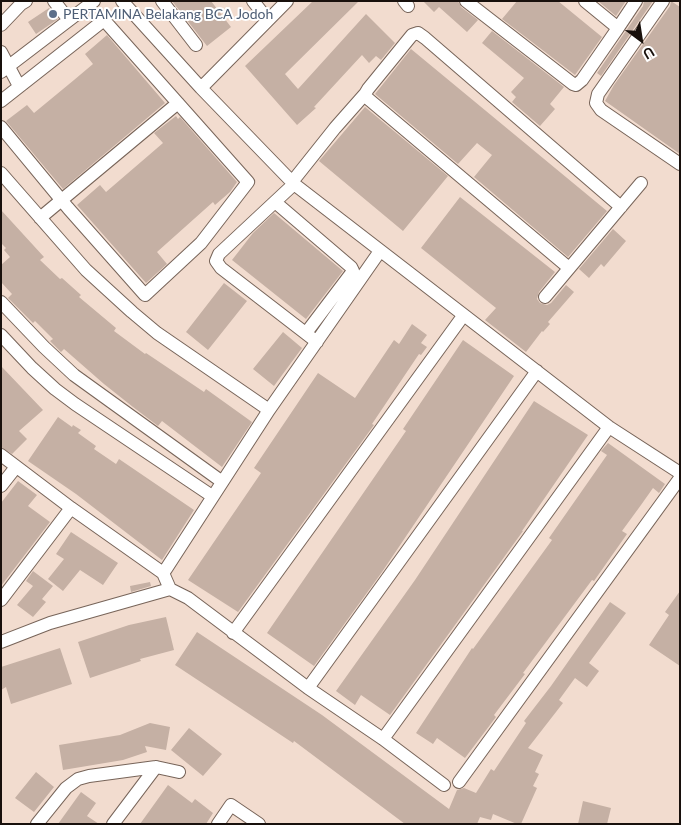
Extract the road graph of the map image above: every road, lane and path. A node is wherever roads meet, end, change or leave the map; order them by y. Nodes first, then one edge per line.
1 (26, 1) edge
2 (54, 1) edge
3 (94, 1) edge
4 (122, 1) edge
5 (162, 1) edge
6 (253, 1) edge
7 (287, 1) edge
8 (466, 1) edge
9 (585, 1) edge
10 (636, 1) edge
11 (663, 1) edge
12 (70, 20) junction
13 (268, 20) junction
14 (1, 25) edge
15 (618, 28) junction
16 (196, 45) dead end
17 (1, 52) edge
18 (5, 69) edge
19 (20, 86) junction
20 (202, 88) junction
21 (365, 94) junction
22 (1, 101) edge
23 (178, 103) junction
24 (1, 127) edge
25 (680, 164) edge
26 (1, 173) edge
27 (293, 183) junction
28 (641, 183) dead end
29 (62, 200) junction
30 (275, 202) junction
31 (621, 207) junction
32 (40, 218) junction
33 (380, 251) junction
34 (569, 268) junction
35 (545, 297) dead end
36 (1, 302) edge
37 (463, 316) junction
38 (306, 333) junction
39 (1, 335) edge
40 (317, 342) junction
41 (537, 371) junction
42 (269, 410) junction
43 (609, 427) junction
44 (1, 455) edge
45 (16, 467) junction
46 (680, 473) edge
47 (680, 478) edge
48 (221, 481) junction
49 (1, 486) edge
50 (212, 496) junction
51 (71, 508) junction
52 (163, 573) junction
53 (170, 589) junction
54 (1, 600) edge
55 (233, 633) junction
56 (1, 642) edge
57 (308, 688) junction
58 (383, 739) junction
59 (156, 767) junction
60 (179, 772) dead end
61 (459, 782) dead end
62 (444, 785) dead end
63 (36, 824) edge
64 (113, 824) edge
65 (218, 824) edge
66 (259, 824) edge

1 - 14 street
2 - 12 street
3 - 12 street
4 - 20 street
5 - 16 street
6 - 13 street
7 - 13 street
8 - 15 street
9 - 15 street
10 - 15 street
11 - 25 street
12 - 18 street
13 - 20 street
17 - 18 street
18 - 19 street
19 - 22 street
19 - 23 street
20 - 27 street
21 - 27 street
21 - 31 street
21 - 34 street
23 - 29 street
23 - 29 street
24 - 29 street
26 - 32 street
27 - 30 street
27 - 33 street
28 - 31 street
29 - 32 street
30 - 38 street
30 - 38 street
31 - 34 street
32 - 42 street
33 - 37 street
33 - 40 street
34 - 35 street
36 - 48 street
37 - 41 street
37 - 55 street
38 - 40 street
39 - 50 street
40 - 42 street
41 - 43 street
41 - 57 street
42 - 48 street
43 - 46 street
43 - 58 street
44 - 45 street
45 - 49 street
45 - 51 street
47 - 61 street
48 - 50 street
50 - 52 street
51 - 52 street
51 - 54 street
52 - 53 street
53 - 55 street
53 - 56 street
55 - 57 street
57 - 58 street
58 - 62 street
59 - 60 street
59 - 63 street
59 - 64 street
65 - 66 street

